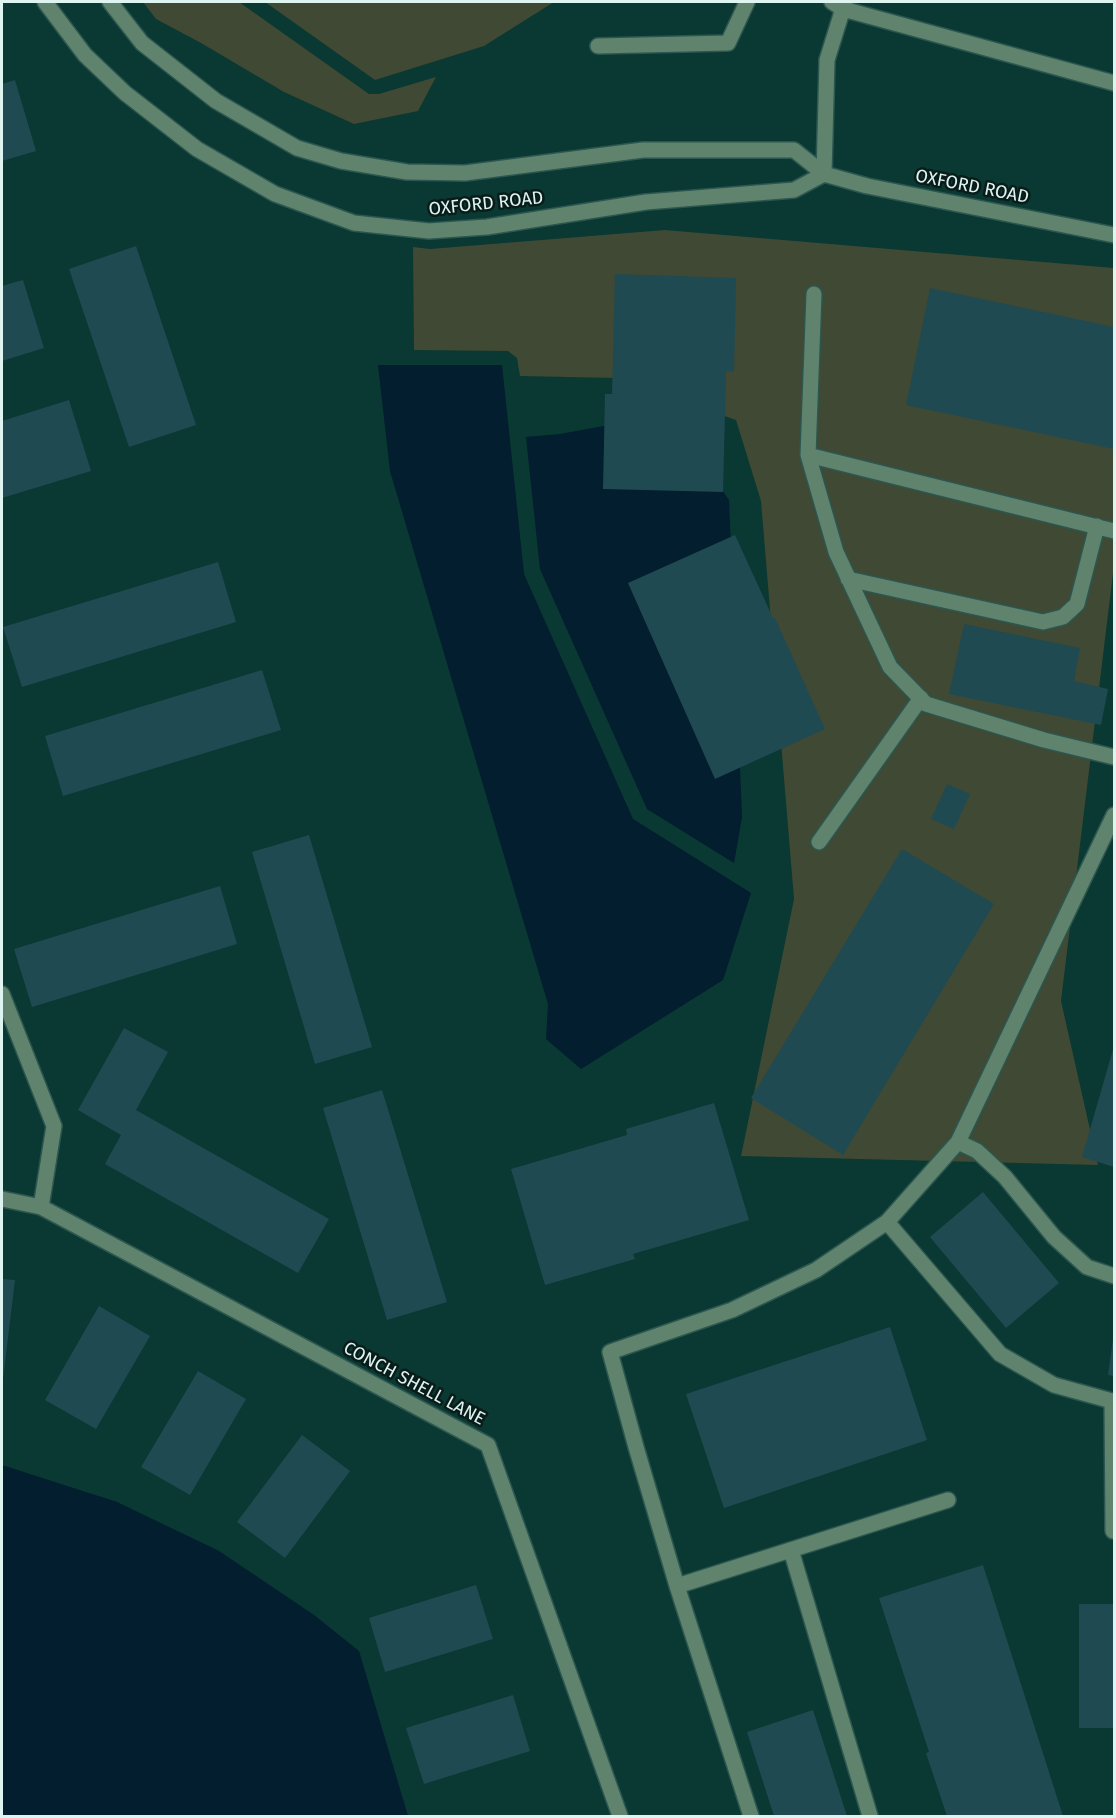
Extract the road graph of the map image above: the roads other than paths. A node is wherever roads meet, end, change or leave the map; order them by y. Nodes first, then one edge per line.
1 (45, 2) edge
2 (110, 2) edge
3 (747, 2) edge
4 (840, 4) edge
5 (598, 46) dead end
6 (1114, 83) edge
7 (824, 174) junction
8 (1114, 235) edge
9 (814, 294) dead end
10 (808, 455) junction
11 (1097, 526) junction
12 (1114, 531) edge
13 (848, 579) junction
14 (921, 698) junction
15 (1114, 757) edge
16 (1114, 815) edge
17 (819, 842) dead end
18 (2, 994) edge
19 (958, 1142) junction
20 (2, 1199) edge
21 (41, 1207) junction
22 (887, 1222) junction
23 (1114, 1276) edge
24 (1113, 1401) edge
25 (948, 1500) dead end
26 (1114, 1531) edge
27 (791, 1550) junction
28 (677, 1586) junction
29 (620, 1816) edge
30 (751, 1816) edge
31 (870, 1816) edge

1 - 7 street, OXFORD ROAD
2 - 7 street, OXFORD ROAD
3 - 5 street
4 - 6 street
4 - 7 street
7 - 8 street, OXFORD ROAD
9 - 10 street
10 - 11 street
10 - 13 street
11 - 12 street
11 - 13 street
13 - 14 street
14 - 15 street
14 - 17 street
16 - 19 street
18 - 21 street
19 - 22 street
19 - 23 street
20 - 21 street, CONCH SHELL LANE
21 - 29 street, CONCH SHELL LANE
22 - 24 street
22 - 28 street
24 - 26 street
25 - 27 street
27 - 28 street
27 - 31 street
28 - 30 street

